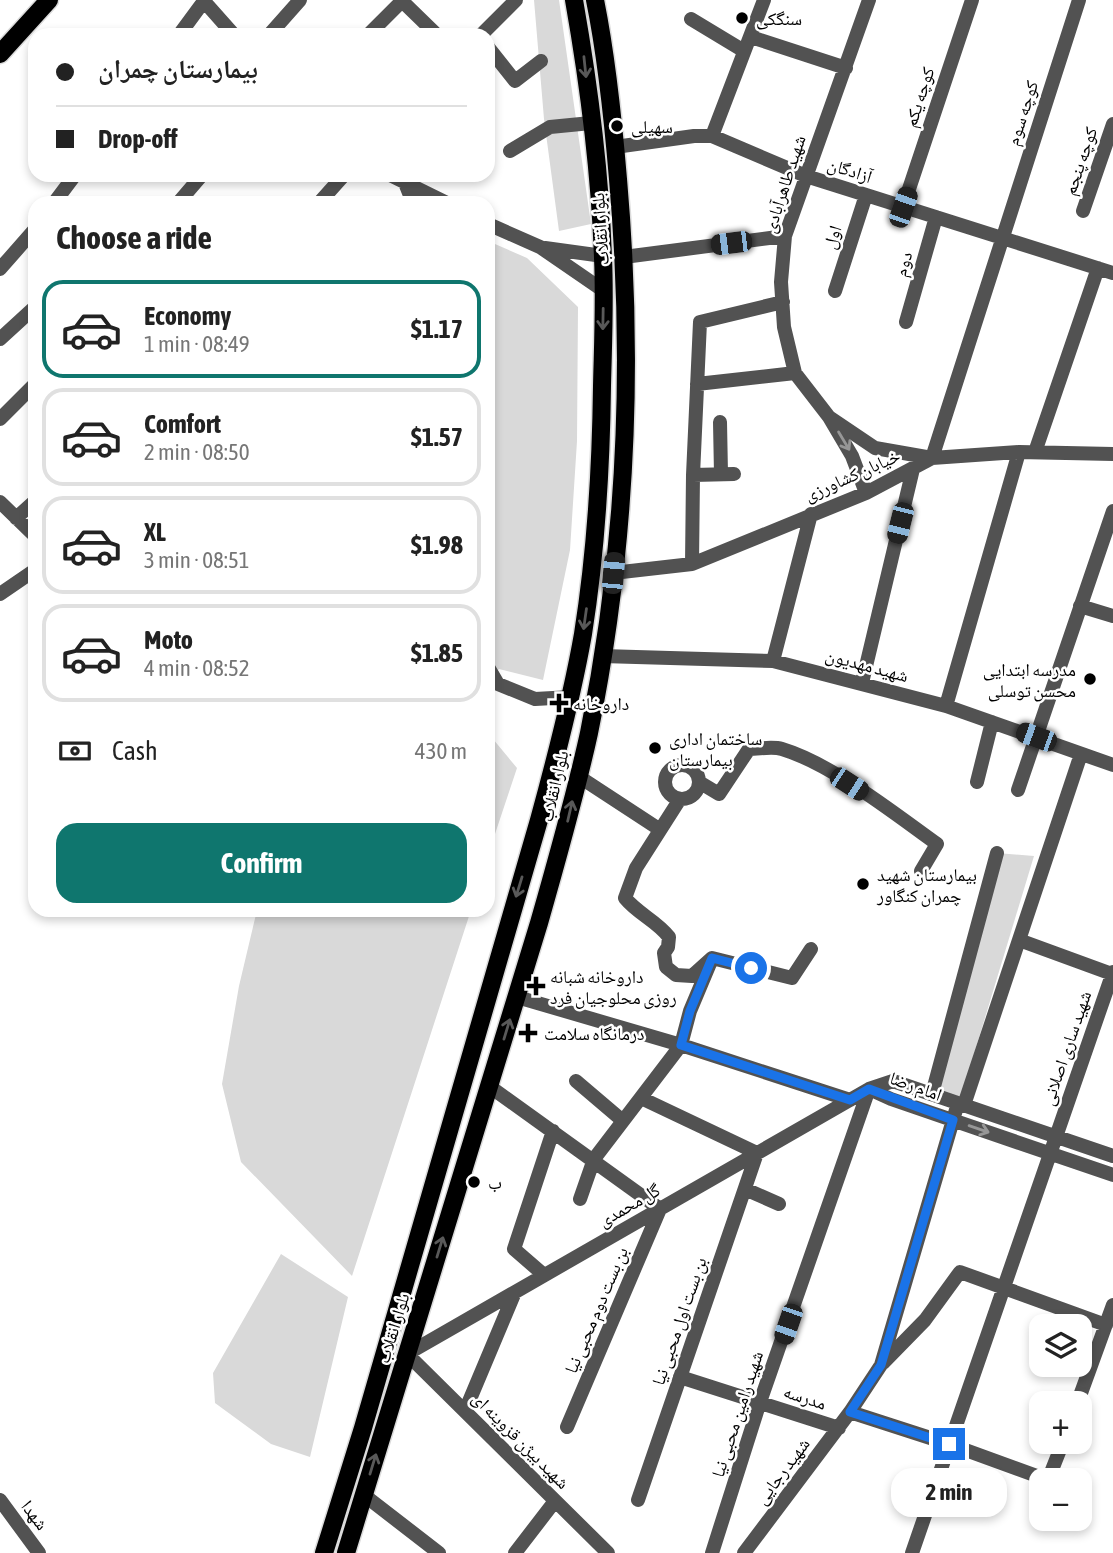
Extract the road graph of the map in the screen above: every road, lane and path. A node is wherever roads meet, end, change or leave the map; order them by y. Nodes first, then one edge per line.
1 (48, 0) edge
2 (300, 0) edge
3 (402, 0) edge
4 (516, 0) edge
5 (574, 0) edge
6 (595, 0) edge
7 (764, 0) edge
8 (869, 0) edge
9 (972, 0) edge
10 (1079, 0) edge
11 (203, 1) edge
12 (691, 19) dead end
13 (184, 28) edge
14 (228, 28) edge
15 (276, 28) edge
16 (375, 28) edge
17 (431, 28) edge
18 (488, 28) edge
19 (751, 37) junction
20 (744, 51) junction
21 (0, 54) edge
22 (495, 56) edge
23 (541, 61) dead end
24 (846, 68) junction
25 (591, 123) junction
26 (1113, 124) edge
27 (712, 136) junction
28 (615, 147) junction
29 (510, 151) dead end
30 (806, 176) junction
31 (196, 182) edge
32 (338, 182) edge
33 (405, 183) joint
34 (866, 195) junction
35 (184, 196) edge
36 (324, 196) edge
37 (410, 196) edge
38 (432, 196) edge
39 (903, 207) junction
40 (1083, 211) dead end
41 (936, 217) junction
42 (495, 227) edge
43 (785, 236) junction
44 (28, 237) edge
45 (1002, 238) junction
46 (540, 247) junction
47 (603, 256) junction
48 (624, 257) junction
49 (1098, 268) junction
50 (0, 269) edge
51 (1113, 273) edge
52 (604, 291) junction
53 (835, 291) dead end
54 (625, 292) junction
55 (783, 302) junction
56 (28, 313) edge
57 (906, 322) dead end
58 (0, 339) edge
59 (795, 373) junction
60 (697, 384) junction
61 (28, 391) edge
62 (829, 417) junction
63 (0, 419) edge
64 (720, 422) dead end
65 (1019, 452) junction
66 (1035, 452) junction
67 (1113, 454) edge
68 (932, 458) junction
69 (913, 469) junction
70 (693, 475) junction
71 (866, 493) junction
72 (1, 504) edge
73 (28, 507) edge
74 (1113, 511) edge
75 (811, 514) junction
76 (16, 518) junction
77 (28, 529) edge
78 (692, 564) junction
79 (613, 573) junction
80 (28, 575) edge
81 (0, 594) edge
82 (1080, 606) junction
83 (1113, 616) edge
84 (602, 656) junction
85 (773, 661) junction
86 (495, 679) edge
87 (862, 683) junction
88 (571, 697) junction
89 (946, 706) junction
90 (992, 722) junction
91 (1036, 737) junction
92 (1081, 754) junction
93 (1113, 765) edge
94 (578, 776) junction
95 (699, 782) junction
96 (977, 782) dead end
97 (1018, 790) dead end
98 (680, 799) junction
99 (659, 829) junction
100 (997, 853) dead end
101 (921, 871) dead end
102 (1019, 940) junction
103 (811, 949) dead end
104 (712, 958) junction
105 (1113, 973) edge
106 (517, 997) junction
107 (681, 1045) junction
108 (576, 1081) dead end
109 (489, 1086) junction
110 (869, 1089) junction
111 (932, 1094) junction
112 (641, 1098) junction
113 (850, 1100) junction
114 (961, 1104) junction
115 (953, 1120) junction
116 (623, 1121) junction
117 (553, 1131) junction
118 (1056, 1137) junction
119 (757, 1153) junction
120 (1050, 1153) junction
121 (1113, 1156) edge
122 (594, 1159) junction
123 (1113, 1175) edge
124 (745, 1189) junction
125 (580, 1199) dead end
126 (779, 1204) dead end
127 (660, 1209) junction
128 (544, 1275) junction
129 (1004, 1288) junction
130 (515, 1292) junction
131 (1113, 1305) edge
132 (1106, 1325) junction
133 (407, 1354) junction
134 (881, 1365) junction
135 (680, 1377) junction
136 (1082, 1391) edge
137 (760, 1402) junction
138 (465, 1411) junction
139 (850, 1412) junction
140 (566, 1427) dead end
141 (839, 1428) junction
142 (949, 1444) junction
143 (1029, 1473) edge
144 (364, 1495) junction
145 (0, 1500) edge
146 (555, 1500) junction
147 (638, 1500) dead end
148 (39, 1553) edge
149 (324, 1553) edge
150 (346, 1553) edge
151 (439, 1553) edge
152 (515, 1553) edge
153 (608, 1553) edge
154 (712, 1553) edge
155 (744, 1553) edge
156 (912, 1553) edge

1 - 21 main road
2 - 15 street
3 - 16 street
3 - 17 street
4 - 18 street
5 -> 25 main road, بلوار انقلاب
6 - 28 main road, بلوار انقلاب
7 - 19 street
8 - 24 street, شهید طاهرآبادی
9 - 39 street, کوچه یکم
10 - 45 street, کوچه سوم
11 - 13 street
11 - 14 street
12 - 20 street
19 - 20 street
19 - 24 street
20 - 27 street
22 - 23 street
24 - 30 street, شهید طاهرآبادی
25 - 29 street
25 - 47 main road, بلوار انقلاب
26 - 40 street, کوچه پنجم
27 - 28 street, آزادگان
27 - 30 street, آزادگان
28 - 48 main road, بلوار انقلاب
30 - 34 street, آزادگان
30 - 43 street, شهید طاهرآبادی
31 - 35 street
32 - 36 street
33 - 37 street
33 - 38 street
34 - 39 street, آزادگان
34 - 53 street, اول
39 - 41 street, آزادگان
41 - 45 street, آزادگان
41 - 57 street, دوم
42 - 46 street
43 - 48 street
43 - 55 street, شهید طاهرآبادی
44 - 50 street
45 - 49 street, آزادگان
45 - 68 street, کوچه سوم
46 - 47 street
46 - 52 street
47 - 48 main road
47 - 52 main road, بلوار انقلاب
48 - 54 main road, بلوار انقلاب
49 - 51 street, آزادگان
49 - 66 street
52 - 54 main road
52 -> 88 main road, بلوار انقلاب
54 - 79 main road, بلوار انقلاب
55 - 59 street, شهید طاهرآبادی
55 - 60 street
56 - 58 street
59 - 60 street
59 - 62 street, شهید طاهرآبادی
60 - 70 street
61 - 63 street
62 - 68 street
62 -> 71 street
64 - 70 street
65 - 66 street, خیابان کشاورزی
65 - 68 street, خیابان کشاورزی
65 - 89 street
66 - 67 street, خیابان کشاورزی
68 - 69 street, خیابان کشاورزی
69 - 71 street, خیابان کشاورزی
69 - 87 street
70 - 78 street
71 - 75 street, خیابان کشاورزی
72 - 76 street
73 - 76 street
74 - 82 street
75 - 78 street, خیابان کشاورزی
75 - 85 street
76 - 77 street
78 - 79 street, خیابان کشاورزی
79 - 84 main road, بلوار انقلاب
80 - 81 street
82 - 83 street
82 - 91 street
84 - 85 street, شهید مهدیون
84 - 94 main road, بلوار انقلاب
85 - 87 street, شهید مهدیون
86 - 88 street
87 - 89 street, شهید مهدیون
88 -> 149 main road, بلوار انقلاب
89 - 90 street, شهید مهدیون
90 - 91 street, شهید مهدیون
90 - 96 street
91 - 92 street, شهید مهدیون
91 - 97 street
92 - 93 street, شهید مهدیون
92 - 102 street
94 - 99 street
106 -> 94 main road, بلوار انقلاب
95 - 98 street
95 - 98 street
95 - 101 street
98 - 99 street
99 - 104 street
100 - 111 street
102 - 105 street
102 - 114 street
103 - 104 street
104 - 107 street
105 - 118 street, شهید ساری اصلانی
106 - 107 street
109 -> 106 main road, بلوار انقلاب
107 - 112 street
107 - 113 street
108 - 116 street
109 - 117 street
133 -> 109 main road, بلوار انقلاب
110 - 111 street, امام رضا
110 - 113 street, گل محمدی
110 - 115 street, امام رضا
110 - 137 street, شهید رامین محبی نیا
111 - 114 street, امام رضا
112 - 116 street
112 - 119 street
113 - 119 street, گل محمدی
114 - 115 street
114 - 118 street, امام رضا
115 -> 120 street, امام رضا
115 - 134 street
116 - 122 street
117 - 122 street
117 - 128 street
118 - 120 street, شهید ساری اصلانی
118 - 121 street, امام رضا
119 - 124 street, بن بست اول محبی نیا
119 - 127 street, گل محمدی
120 - 123 street, امام رضا
120 - 129 street, شهید ساری اصلانی
122 - 125 street
122 - 127 street
124 - 126 street
124 - 135 street, بن بست اول محبی نیا
127 - 128 street, گل محمدی
127 - 140 street, بن بست دوم محبی نیا
128 - 130 street, گل محمدی
129 - 132 street
129 - 134 street
129 - 142 street, شهید ساری اصلانی
130 - 133 street, گل محمدی
130 - 138 street
131 - 132 street
132 - 136 street
133 - 138 street, شهید بیژن قزوینه ای
144 -> 133 main road, بلوار انقلاب
134 - 139 street, شهید رجایی
135 - 137 street, مدرسه
135 - 147 street, بن بست اول محبی نیا
137 - 141 street, مدرسه
137 - 154 street, شهید رامین محبی نیا
138 - 146 street, شهید بیژن قزوینه ای
139 - 141 street, شهید رجایی
139 - 142 street
141 - 155 street, شهید رجایی
142 - 143 street
142 - 156 street, شهید ساری اصلانی
144 - 150 main road, بلوار انقلاب
144 - 151 street
145 - 148 street, شهدا
146 - 152 street
146 - 153 street, شهید بیژن قزوینه ای

